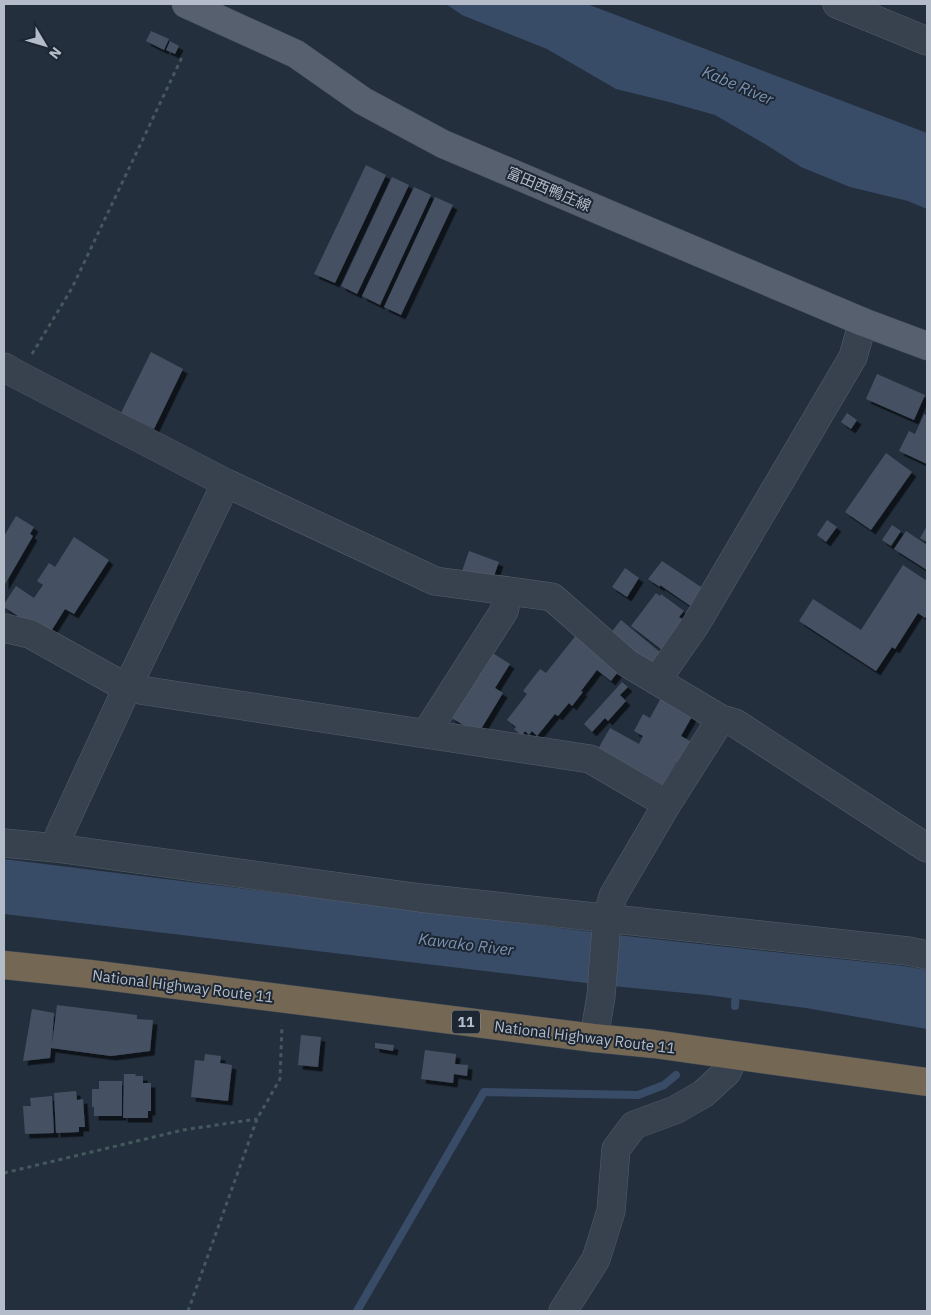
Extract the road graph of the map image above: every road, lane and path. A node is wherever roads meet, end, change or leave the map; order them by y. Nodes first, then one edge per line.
1 (186, 4) edge
2 (837, 4) edge
3 (927, 41) edge
4 (183, 55) dead end
5 (863, 322) junction
6 (927, 346) edge
7 (11, 371) edge
8 (226, 483) junction
9 (509, 592) junction
10 (4, 628) edge
11 (657, 680) junction
12 (127, 688) junction
13 (721, 719) junction
14 (426, 733) junction
15 (666, 804) junction
16 (4, 842) edge
17 (56, 848) junction
18 (927, 848) edge
19 (607, 922) junction
20 (927, 955) edge
21 (4, 965) edge
22 (285, 1000) junction
23 (594, 1038) junction
24 (734, 1056) junction
25 (927, 1082) edge
26 (257, 1119) junction
27 (4, 1173) edge
28 (188, 1311) edge
29 (563, 1311) edge

1 - 5 main road, 富田西鴨庄線
2 - 3 street
4 - 7 path
5 - 6 main road, 富田西鴨庄線
5 - 11 street
7 - 8 street
8 - 9 street
8 - 12 street
9 - 11 street
9 - 14 street
10 - 12 street
11 - 13 street
12 - 14 street
12 - 17 street
13 - 15 street
13 - 18 street
14 - 15 street
15 - 19 street
16 - 17 street
17 - 19 street
19 - 20 street
19 - 23 street
21 - 22 highway, National Highway Route 11 / 11
22 - 23 highway, National Highway Route 11 / 11
22 - 26 path
23 - 24 highway, National Highway Route 11 / 11
24 - 25 highway, National Highway Route 11 / 11
24 - 29 street
26 - 27 path
26 - 28 path

